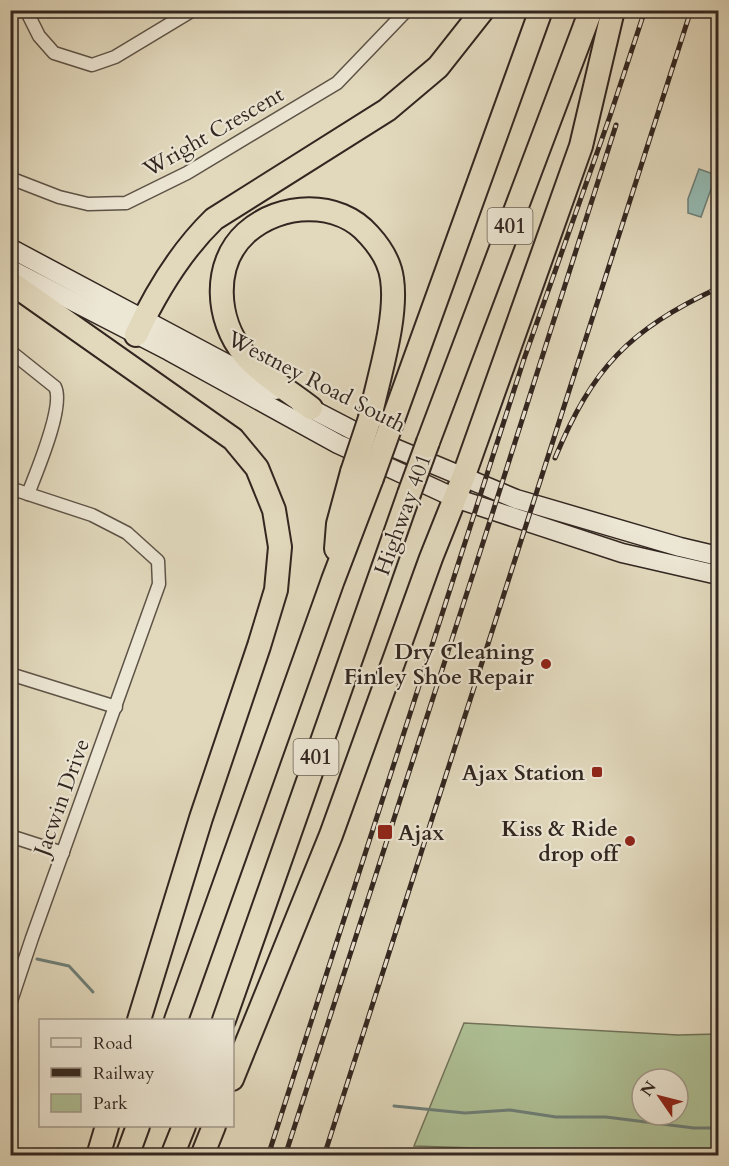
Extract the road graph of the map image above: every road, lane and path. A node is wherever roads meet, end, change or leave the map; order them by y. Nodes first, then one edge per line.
1 (26, 10) edge
2 (193, 10) edge
3 (407, 10) edge
4 (483, 10) edge
5 (541, 10) edge
6 (591, 10) edge
7 (614, 10) edge
8 (10, 178) edge
9 (10, 248) edge
10 (10, 269) edge
11 (10, 282) edge
12 (140, 326) junction
13 (10, 351) edge
14 (311, 408) junction
15 (380, 423) junction
16 (10, 488) edge
17 (459, 488) junction
18 (28, 494) junction
19 (718, 556) edge
20 (718, 575) edge
21 (10, 674) edge
22 (116, 707) junction
23 (10, 836) edge
24 (63, 853) junction
25 (10, 1004) edge
26 (139, 1019) edge
27 (176, 1019) edge
28 (224, 1019) edge
29 (234, 1074) edge
30 (106, 1127) edge
31 (137, 1127) edge
32 (183, 1127) edge
33 (213, 1127) edge
34 (98, 1155) edge
35 (127, 1155) edge
36 (172, 1155) edge
37 (202, 1155) edge

1 - 2 street
3 - 8 street, Wright Crescent
4 - 12 highway
5 - 15 highway, Highway 401 / 401
6 - 28 highway, Highway 401 / 401, bridge
7 - 17 highway
9 - 12 main road, Westney Road South
10 - 12 main road, Westney Road South
11 - 26 highway
12 - 14 main road, Westney Road South
12 - 17 main road, Westney Road South
13 - 18 street
14 - 15 highway
14 - 17 main road, Westney Road South
15 - 27 highway, Highway 401 / 401, bridge
16 - 18 street, Jacwin Drive
17 - 19 main road, Westney Road South
17 - 20 main road, Westney Road South
17 - 29 highway
18 - 22 street, Jacwin Drive
21 - 22 street
22 - 24 street, Jacwin Drive
23 - 24 street
24 - 25 street, Jacwin Drive
30 - 34 highway
31 - 35 highway
32 - 36 highway
33 - 37 highway

